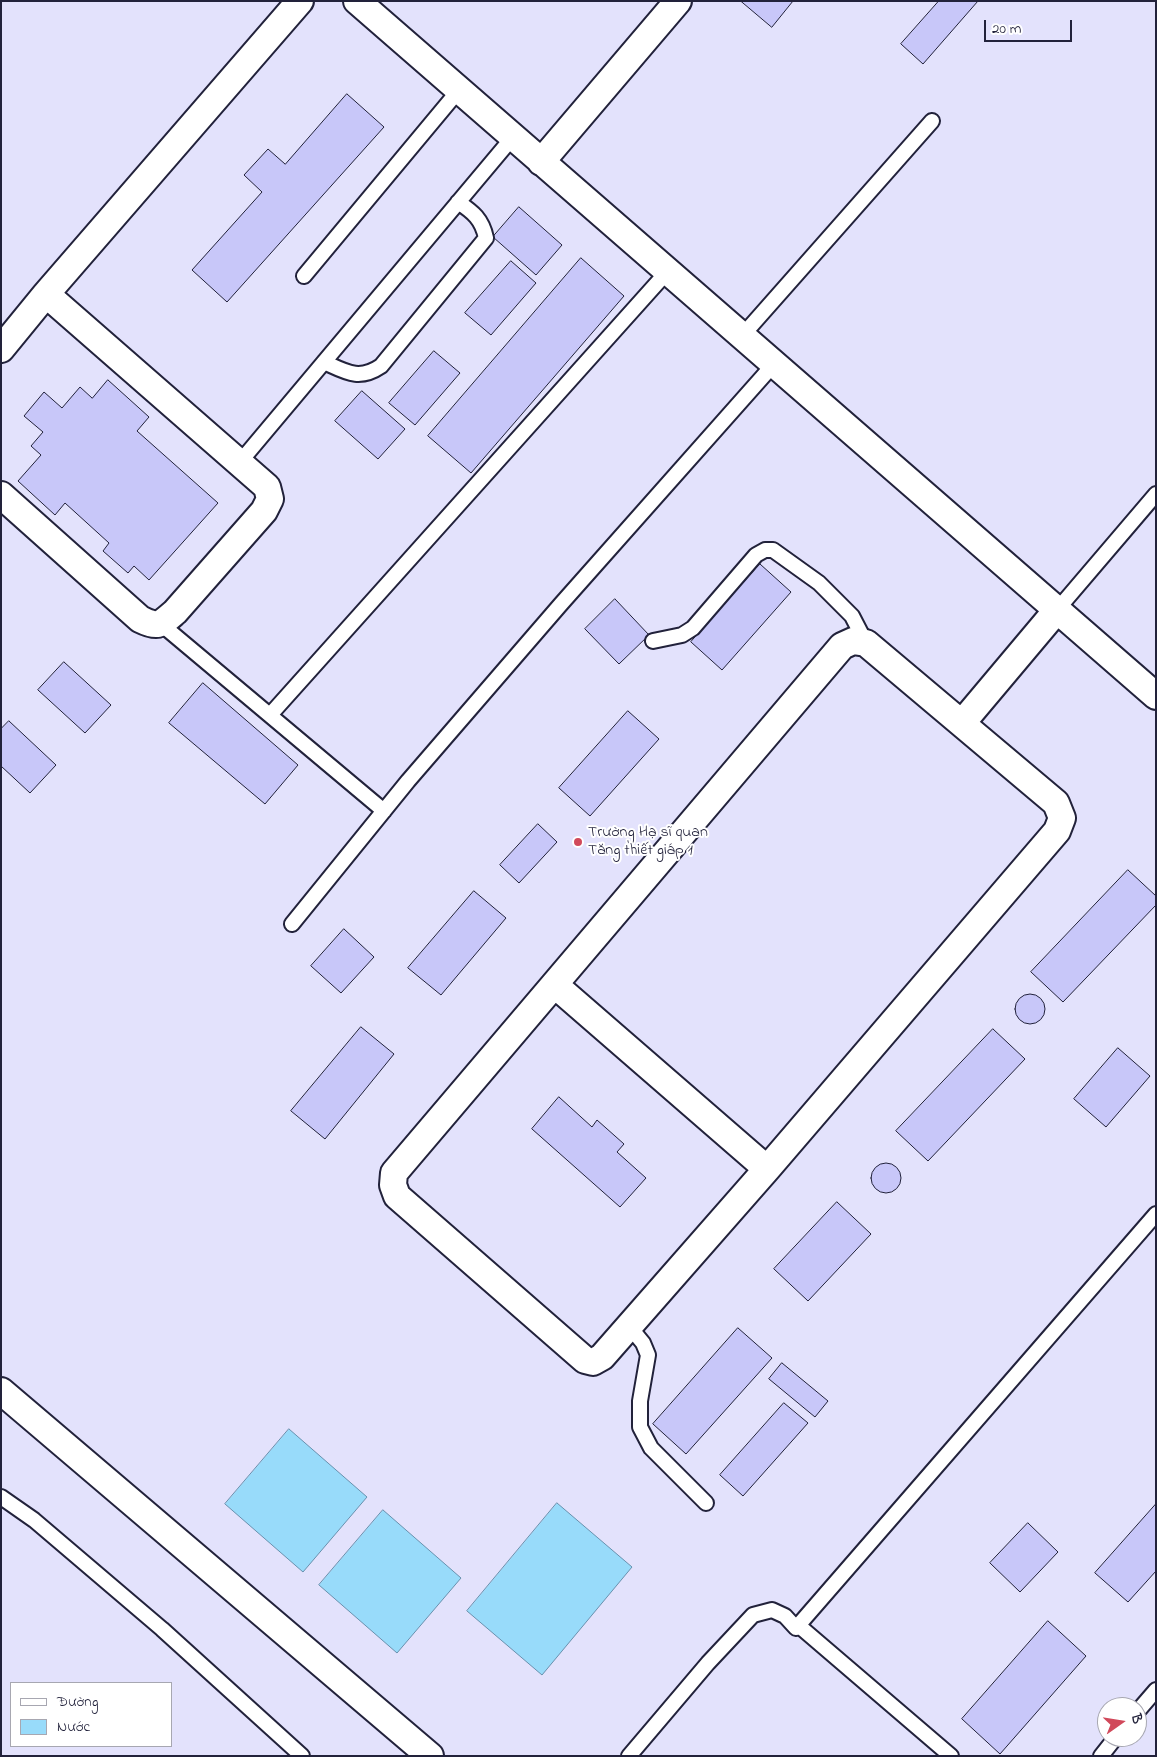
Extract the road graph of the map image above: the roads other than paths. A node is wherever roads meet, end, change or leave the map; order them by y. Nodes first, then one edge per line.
1 (300, 1) edge
2 (357, 1) edge
3 (678, 1) edge
4 (459, 90) junction
5 (932, 121) dead end
6 (512, 137) junction
7 (541, 162) junction
8 (458, 202) junction
9 (667, 272) junction
10 (304, 276) dead end
11 (46, 294) junction
12 (742, 336) junction
13 (1, 349) edge
14 (324, 362) junction
15 (774, 364) junction
16 (240, 462) junction
17 (1156, 494) edge
18 (1, 495) edge
19 (1057, 610) junction
20 (161, 624) junction
21 (653, 641) dead end
22 (866, 643) junction
23 (1156, 696) edge
24 (270, 715) junction
25 (962, 723) junction
26 (384, 811) junction
27 (292, 924) dead end
28 (555, 985) junction
29 (767, 1169) junction
30 (1156, 1214) edge
31 (630, 1326) junction
32 (1, 1391) edge
33 (1, 1497) edge
34 (706, 1502) dead end
35 (798, 1625) junction
36 (1156, 1690) edge
37 (1147, 1700) edge
38 (302, 1756) edge
39 (430, 1756) edge
40 (629, 1756) edge
41 (951, 1756) edge

1 - 11 street
2 - 4 street
3 - 7 street
4 - 6 street
4 - 10 lane
5 - 12 lane
6 - 7 street
6 - 8 lane
7 - 9 street
8 - 14 lane
8 - 14 lane
9 - 12 street
9 - 24 lane
11 - 13 street
11 - 16 street
12 - 15 street
14 - 16 lane
15 - 19 street
15 - 26 lane
16 - 20 street
17 - 19 lane
18 - 20 street
19 - 23 street
19 - 25 street
20 - 24 lane
21 - 22 lane
22 - 25 street
22 - 28 street
24 - 26 lane
25 - 29 street
26 - 27 lane
28 - 29 street
28 - 31 street
29 - 31 street
30 - 35 lane
31 - 34 lane
32 - 39 street
33 - 38 lane
35 - 40 lane
35 - 41 lane
36 - 37 lane

